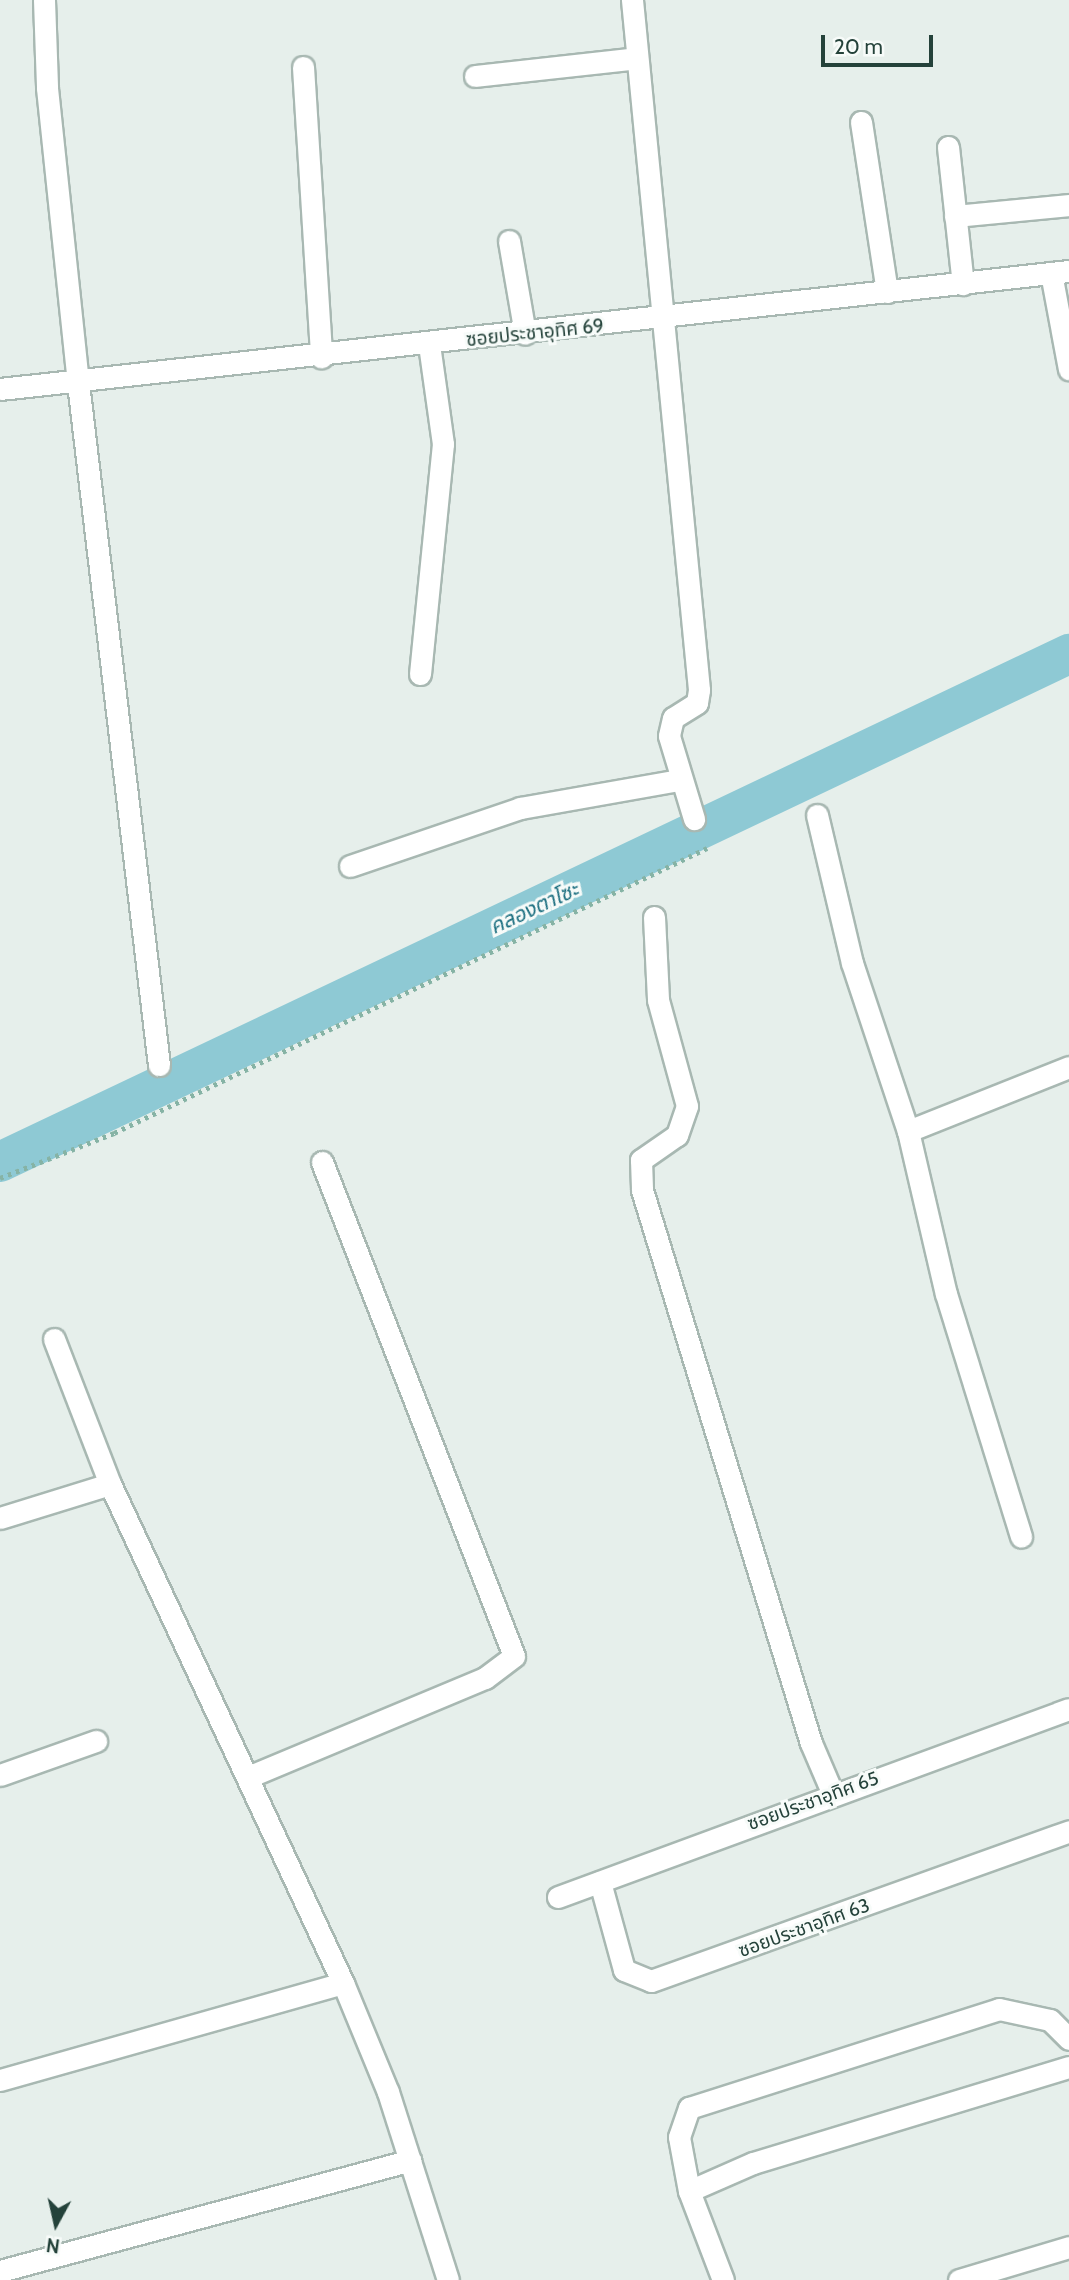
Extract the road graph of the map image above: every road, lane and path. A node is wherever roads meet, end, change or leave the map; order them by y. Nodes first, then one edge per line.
1 (44, 0) edge
2 (632, 0) edge
3 (637, 58) junction
4 (303, 67) dead end
5 (475, 76) dead end
6 (861, 122) dead end
7 (948, 147) dead end
8 (1069, 205) edge
9 (955, 216) junction
10 (509, 241) dead end
11 (1060, 272) edge
12 (963, 284) junction
13 (887, 292) junction
14 (666, 319) junction
15 (525, 334) junction
16 (429, 344) junction
17 (321, 357) junction
18 (1069, 369) edge
19 (78, 383) junction
20 (0, 389) edge
21 (420, 674) dead end
22 (680, 779) junction
23 (817, 815) dead end
24 (694, 819) dead end
25 (707, 848) dead end
26 (350, 866) dead end
27 (654, 916) dead end
28 (159, 1065) dead end
29 (1069, 1067) edge
30 (908, 1131) junction
31 (322, 1162) dead end
32 (0, 1178) edge
33 (54, 1339) dead end
34 (110, 1484) junction
35 (0, 1518) edge
36 (1021, 1537) dead end
37 (1069, 1709) edge
38 (96, 1741) dead end
39 (0, 1775) edge
40 (248, 1777) junction
41 (832, 1792) junction
42 (1069, 1831) edge
43 (600, 1882) junction
44 (558, 1897) dead end
45 (343, 1983) junction
46 (1069, 2039) edge
47 (1069, 2067) edge
48 (0, 2080) edge
49 (410, 2160) junction
50 (689, 2192) junction
51 (1069, 2247) edge
52 (0, 2271) edge
53 (448, 2280) edge
54 (723, 2280) edge
55 (959, 2280) edge

1 - 19 street
2 - 3 street
3 - 5 street
3 - 14 street
4 - 17 street
6 - 13 street
7 - 9 street
8 - 9 street
9 - 12 street
10 - 15 street
11 - 12 street, ซอยประชาอุทิศ 69
11 - 18 street
12 - 13 street, ซอยประชาอุทิศ 69
13 - 14 street, ซอยประชาอุทิศ 69
14 - 15 street, ซอยประชาอุทิศ 69
14 - 22 street
15 - 16 street, ซอยประชาอุทิศ 69
16 - 17 street, ซอยประชาอุทิศ 69
16 - 21 street
17 - 19 street, ซอยประชาอุทิศ 69
19 - 20 street, ซอยประชาอุทิศ 69
19 - 28 street
22 - 24 street
22 - 26 street
23 - 30 street
25 - 32 path
27 - 41 street
29 - 30 street
30 - 36 street
31 - 40 street
33 - 34 street
34 - 35 street
34 - 40 street
37 - 41 street, ซอยประชาอุทิศ 65
38 - 39 street
40 - 45 street
41 - 43 street, ซอยประชาอุทิศ 65
42 - 43 street, ซอยประชาอุทิศ 63
43 - 44 street, ซอยประชาอุทิศ 65
45 - 48 street
45 - 49 street
46 - 50 street
47 - 50 street
49 - 52 street
49 - 53 street
50 - 54 street
51 - 55 street

